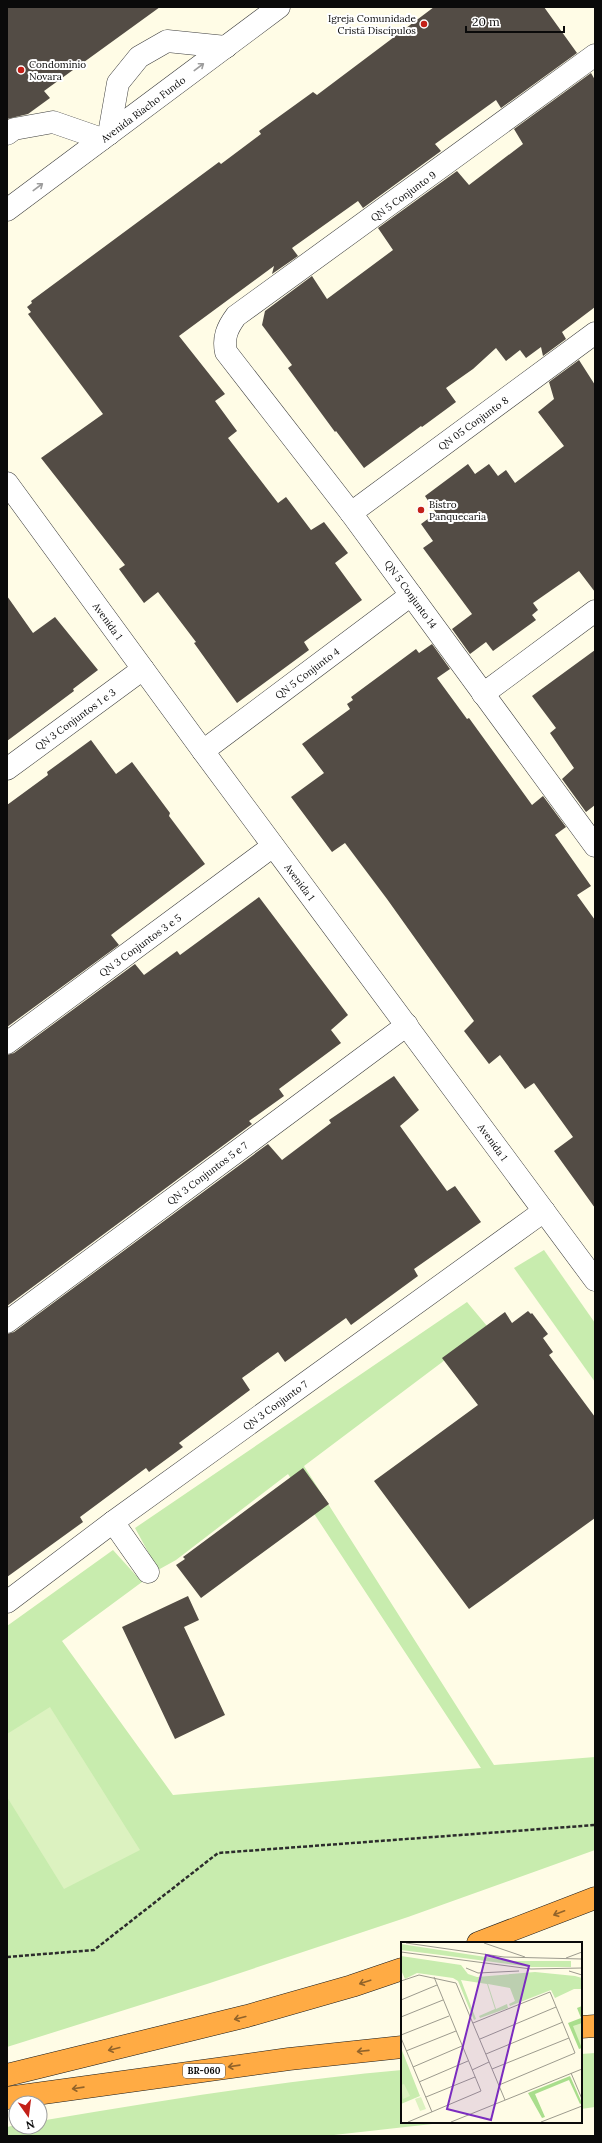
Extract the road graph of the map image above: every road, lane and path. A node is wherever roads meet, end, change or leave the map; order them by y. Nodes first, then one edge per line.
1 (279, 7) edge
2 (226, 47) junction
3 (595, 55) edge
4 (7, 134) edge
5 (106, 137) junction
6 (7, 210) edge
7 (595, 332) edge
8 (225, 345) joint
9 (7, 483) edge
10 (351, 513) junction
11 (411, 595) junction
12 (595, 611) edge
13 (143, 669) junction
14 (483, 694) junction
15 (202, 751) junction
16 (7, 769) edge
17 (273, 846) junction
18 (595, 846) edge
19 (407, 1025) junction
20 (7, 1043) edge
21 (544, 1211) junction
22 (595, 1280) edge
23 (7, 1322) edge
24 (113, 1522) junction
25 (148, 1572) dead end
26 (7, 1602) edge
27 (595, 1825) edge
28 (595, 1898) edge
29 (481, 1942) edge
30 (7, 1958) edge
31 (401, 1969) edge
32 (595, 2026) edge
33 (582, 2027) edge
34 (401, 2047) edge
35 (7, 2076) edge
36 (7, 2098) edge

1 - 2 street, Avenida Riacho Fundo
5 -> 2 street, Avenida Riacho Fundo
2 - 5 street
3 - 8 street, QN 5 Conjunto 9
4 - 5 street
6 -> 5 street, Avenida Riacho Fundo
7 - 10 street, QN 05 Conjunto 8
8 - 10 street, QN 5 Conjunto 14
9 - 13 street, Avenida 1
10 - 11 street, QN 5 Conjunto 14
11 - 14 street, QN 5 Conjunto 14
11 - 15 street, QN 5 Conjunto 4
12 - 14 street
13 - 15 street, Avenida 1
13 - 16 street, QN 3 Conjuntos 1 e 3
14 - 18 street, QN 5 Conjunto 14
15 - 17 street, Avenida 1
17 - 19 street, Avenida 1
17 - 20 street, QN 3 Conjuntos 3 e 5
19 - 21 street, Avenida 1
19 - 23 street, QN 3 Conjuntos 5 e 7
21 - 22 street, Avenida 1
21 - 24 street, QN 3 Conjunto 7
24 - 25 street
24 - 26 street, QN 3 Conjunto 7
27 - 30 path
28 -> 29 highway
31 -> 35 highway
32 - 33 highway
34 -> 36 highway, BR-060

